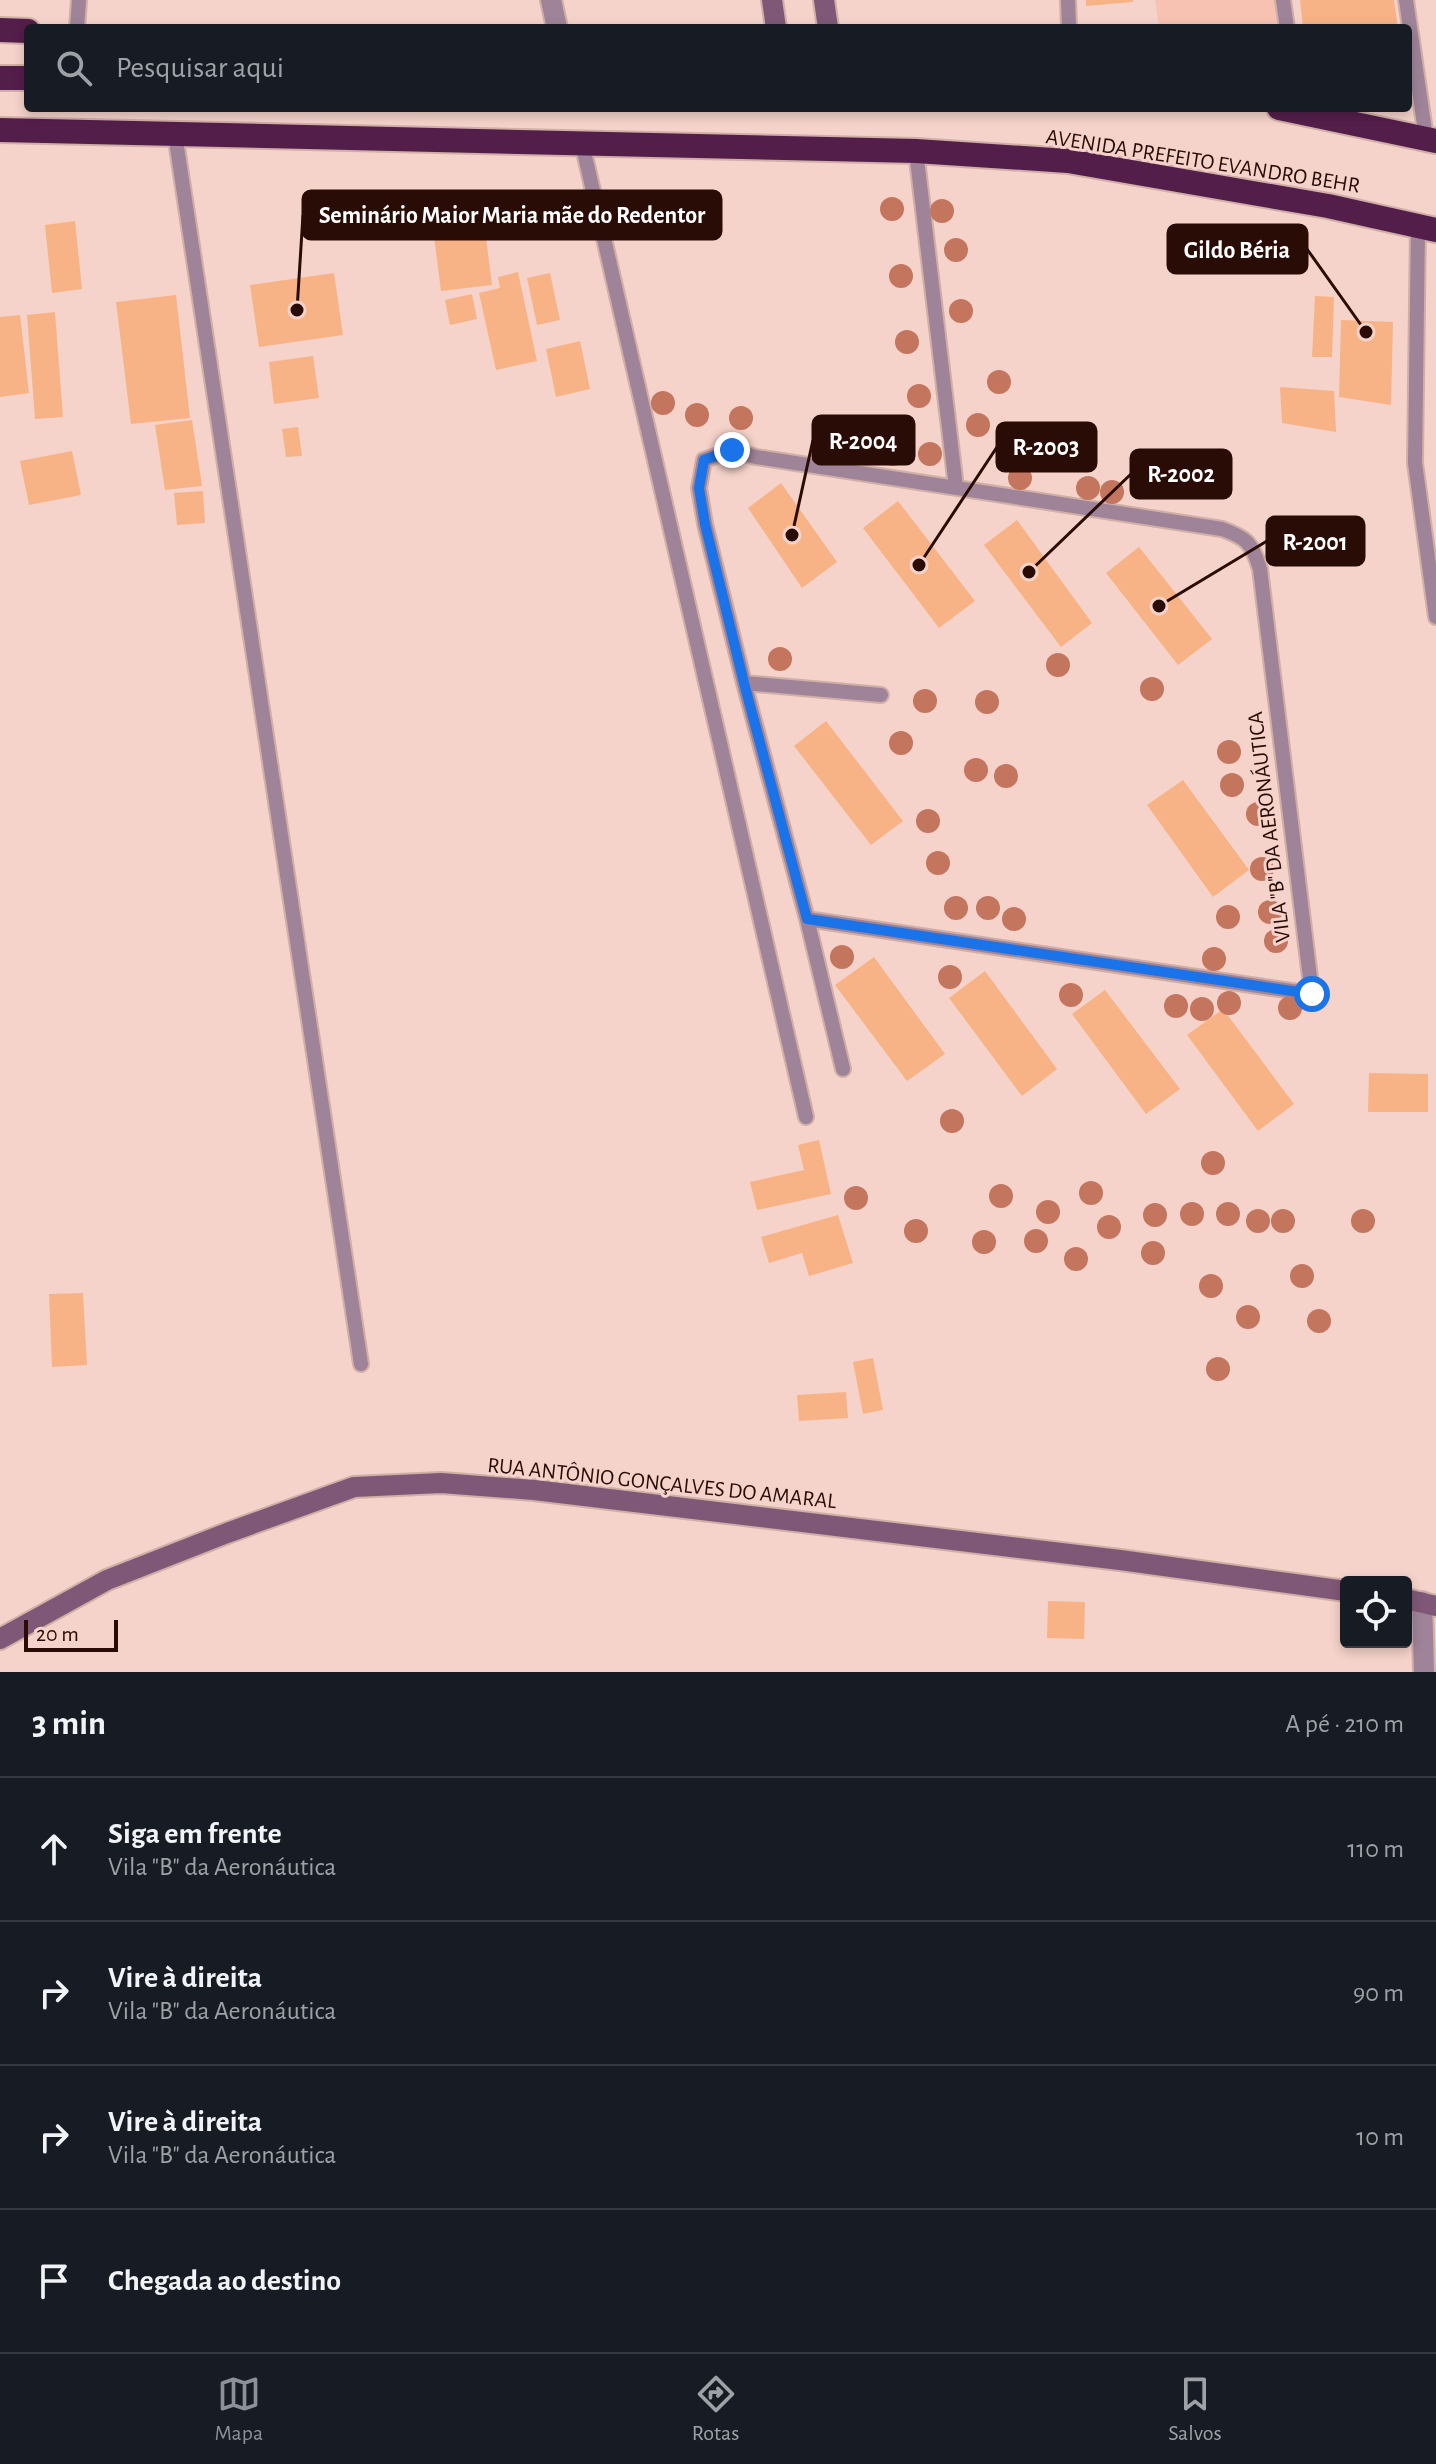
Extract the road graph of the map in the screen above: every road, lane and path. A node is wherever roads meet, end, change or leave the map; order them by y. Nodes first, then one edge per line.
1 (79, 0) edge
2 (551, 0) edge
3 (772, 0) edge
4 (824, 0) edge
5 (1068, 0) edge
6 (1283, 0) edge
7 (1406, 0) edge
8 (77, 24) edge
9 (556, 24) edge
10 (775, 24) edge
11 (827, 24) edge
12 (1069, 24) edge
13 (1286, 24) edge
14 (1410, 24) edge
15 (0, 30) edge
16 (24, 31) edge
17 (1412, 34) edge
18 (0, 78) edge
19 (24, 78) edge
20 (1305, 112) edge
21 (0, 130) edge
22 (175, 134) junction
23 (1431, 140) edge
24 (582, 143) junction
25 (916, 151) junction
26 (1427, 227) edge
27 (956, 487) junction
28 (1436, 617) edge
29 (744, 683) junction
30 (881, 695) dead end
31 (807, 919) junction
32 (843, 1069) dead end
33 (806, 1117) dead end
34 (361, 1364) dead end
35 (1340, 1590) edge
36 (1421, 1602) edge
37 (0, 1639) edge
38 (1424, 1672) edge

1 - 8 lane
2 - 9 street
3 - 10 street
4 - 11 street
5 - 12 lane
6 - 13 lane
7 - 14 lane
15 - 16 highway
17 - 23 lane
18 - 19 highway
20 - 23 highway
21 - 22 highway, AVENIDA PREFEITO EVANDRO BEHR
22 - 24 highway, AVENIDA PREFEITO EVANDRO BEHR
22 - 34 lane
24 - 25 highway, AVENIDA PREFEITO EVANDRO BEHR
24 - 33 lane
25 - 26 highway, AVENIDA PREFEITO EVANDRO BEHR
25 - 27 lane
26 - 28 lane
27 - 29 lane, VILA "B" DA AERONÁUTICA
27 - 31 lane, VILA "B" DA AERONÁUTICA
29 - 30 lane
29 - 31 lane, VILA "B" DA AERONÁUTICA
31 - 32 lane, VILA "B" DA AERONÁUTICA
35 - 37 street, RUA ANTÔNIO GONÇALVES DO AMARAL
36 - 38 street

